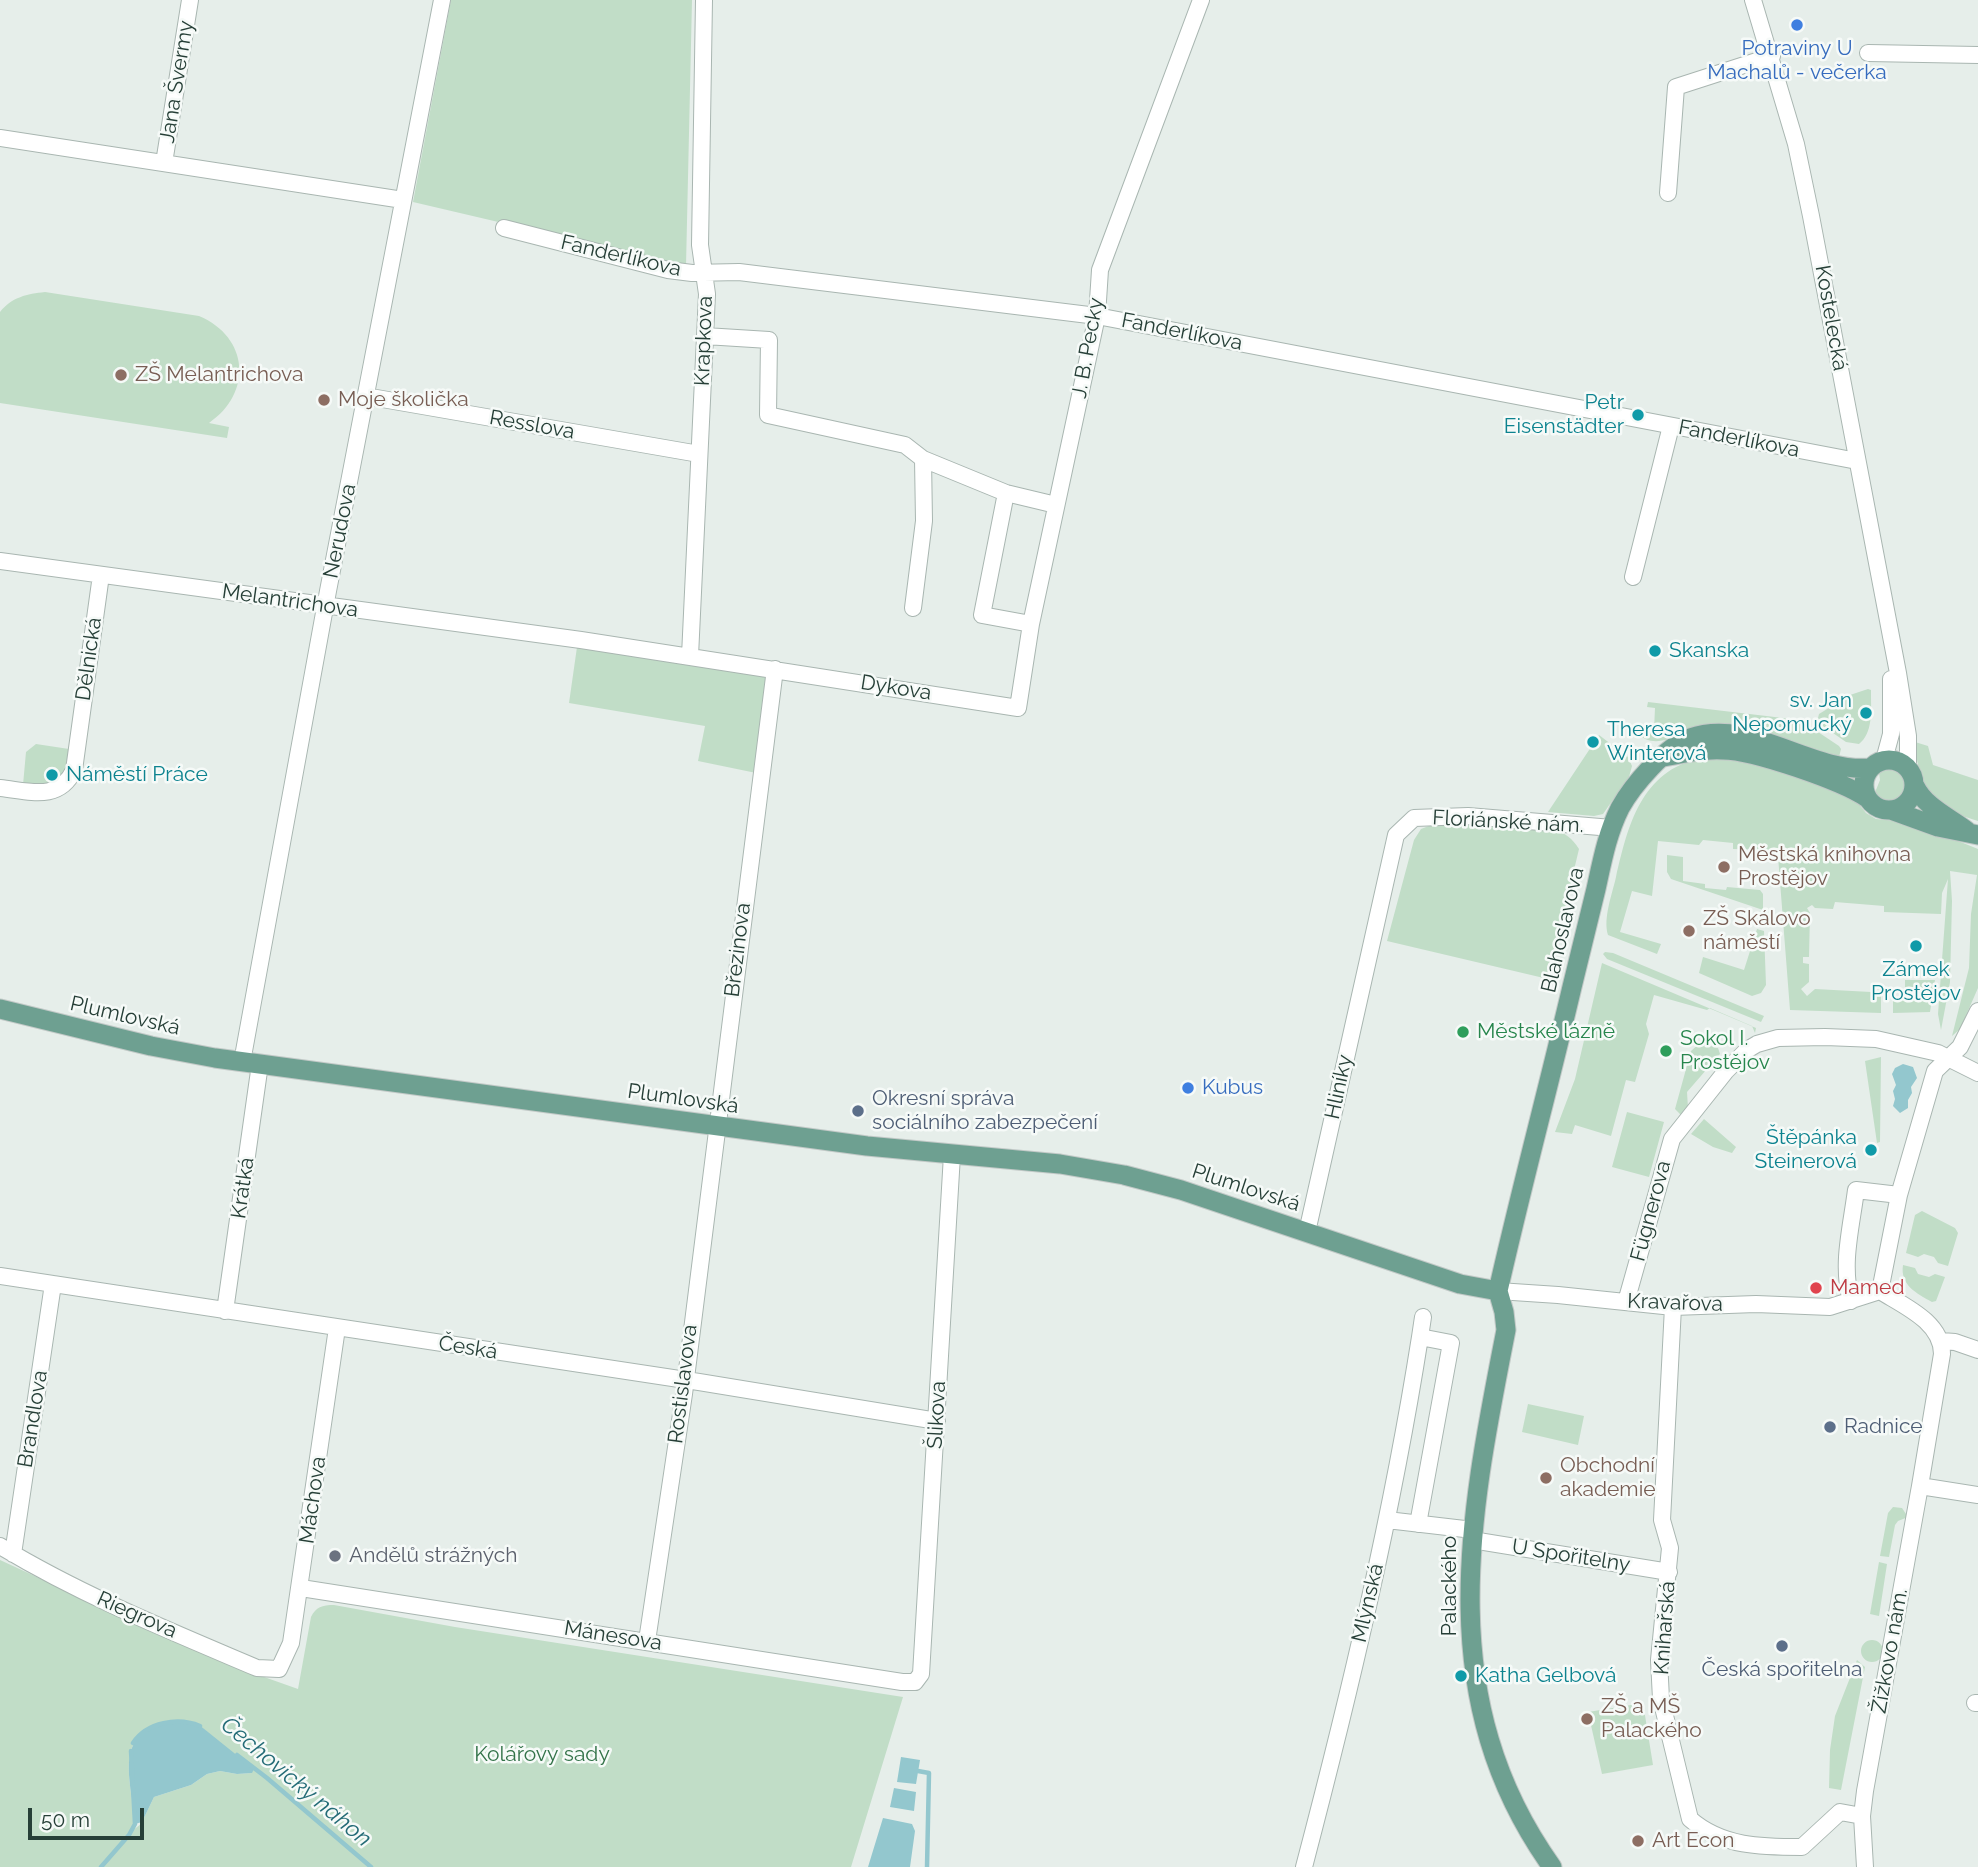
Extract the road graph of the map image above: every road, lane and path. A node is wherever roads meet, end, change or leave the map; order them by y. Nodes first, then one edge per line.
1 (190, 0) edge
2 (442, 0) edge
3 (705, 0) edge
4 (1201, 0) edge
5 (1753, 0) edge
6 (1868, 53) dead end
7 (1772, 55) junction
8 (1978, 55) edge
9 (0, 138) edge
10 (164, 163) junction
11 (1668, 193) dead end
12 (403, 200) junction
13 (505, 228) dead end
14 (704, 273) junction
15 (1097, 316) junction
16 (705, 336) junction
17 (365, 396) junction
18 (1671, 426) junction
19 (699, 454) junction
20 (923, 459) junction
21 (1857, 461) junction
22 (1006, 494) junction
23 (1056, 505) junction
24 (0, 561) edge
25 (101, 575) junction
26 (1633, 577) dead end
27 (326, 606) junction
28 (913, 608) dead end
29 (1031, 625) junction
30 (1890, 641) junction
31 (691, 649) junction
32 (775, 669) junction
33 (1018, 708) joint
34 (1663, 757) junction
35 (1877, 764) junction
36 (1911, 777) junction
37 (7, 788) edge
38 (1867, 798) junction
39 (1891, 810) junction
40 (1612, 828) junction
41 (1973, 834) edge
42 (1372, 943) joint
43 (0, 1009) edge
44 (1978, 1011) edge
45 (1948, 1057) junction
46 (251, 1063) junction
47 (1978, 1073) edge
48 (716, 1126) junction
49 (953, 1155) junction
50 (1899, 1195) junction
51 (1307, 1232) junction
52 (0, 1276) edge
53 (53, 1284) junction
54 (1880, 1290) junction
55 (1498, 1291) junction
56 (1851, 1301) junction
57 (1626, 1302) junction
58 (1673, 1307) junction
59 (225, 1311) junction
60 (1423, 1317) dead end
61 (337, 1328) junction
62 (1420, 1337) junction
63 (1941, 1341) junction
64 (1978, 1350) edge
65 (685, 1380) junction
66 (937, 1421) junction
67 (1920, 1486) junction
68 (1978, 1495) edge
69 (1387, 1520) junction
70 (1418, 1524) junction
71 (1473, 1535) junction
72 (6, 1550) edge
73 (1669, 1572) junction
74 (301, 1588) junction
75 (646, 1641) junction
76 (279, 1669) joint
77 (921, 1674) joint
78 (1863, 1816) junction
79 (1304, 1867) edge
80 (1552, 1867) edge
81 (1865, 1867) edge

1 - 10 street, Jana Švermy
2 - 12 street, Nerudova
3 - 14 street, Krapkova
4 - 15 street, J. B. Pecky
5 - 7 street, Kostelecká
6 - 8 street
7 - 11 street
7 - 21 street, Kostelecká
9 - 10 street
10 - 12 street
12 - 17 street, Nerudova
13 - 14 street, Fanderlíkova
14 - 15 street, Fanderlíkova
14 - 16 street, Krapkova
15 - 18 street, Fanderlíkova
15 - 23 street, J. B. Pecky
16 - 19 street, Krapkova
16 - 20 street
17 - 19 street, Resslova
17 - 27 street, Nerudova
18 - 21 street, Fanderlíkova
18 - 26 street
19 - 31 street, Krapkova
20 - 22 street
20 - 28 street
21 - 30 street, Kostelecká
22 - 23 street
22 - 29 street
23 - 29 street, J. B. Pecky
24 - 25 street, Melantrichova
25 - 27 street, Melantrichova
25 - 37 street, Dělnická
27 - 31 street, Melantrichova
27 - 46 street, Nerudova
29 - 33 street, J. B. Pecky
30 - 35 street, Kostelecká
30 - 36 street, Kostelecká
31 - 32 street, Dykova
32 - 33 street, Dykova
32 - 48 street, Březinova
34 - 35 main road, Blahoslavova
34 - 38 main road
34 - 40 main road, Blahoslavova
35 - 36 main road
35 - 38 main road
36 - 39 main road
36 - 41 main road
38 - 39 main road
39 - 41 main road
40 - 42 street, Floriánské nám.
40 - 55 main road, Blahoslavova
42 - 51 street, Hliníky
43 - 46 main road, Plumlovská
44 - 45 street
45 - 47 street, Fügnerova
45 - 50 street
45 - 57 street, Fügnerova
46 - 48 main road, Plumlovská
46 - 59 street, Krátká
48 - 49 main road, Plumlovská
48 - 65 street, Rostislavova
49 - 51 main road, Plumlovská
49 - 66 street, Šlikova
50 - 54 street
50 - 56 street
51 - 55 main road, Plumlovská
52 - 53 street, Česká
53 - 59 street, Česká
53 - 72 street, Brandlova
54 - 56 street, Kravařova
54 - 63 street
55 - 57 street, Kravařova
55 - 71 main road, Palackého
56 - 58 street, Kravařova
57 - 58 street, Kravařova
58 - 73 street, Knihařská
59 - 61 street, Česká
60 - 62 street, Mlýnská
61 - 65 street, Česká
61 - 74 street, Máchova
62 - 69 street, Mlýnská
62 - 70 street
63 - 64 street
63 - 67 street, Žižkovo nám.
65 - 66 street, Česká
65 - 75 street, Rostislavova
66 - 77 street, Šlikova
67 - 68 street
67 - 78 street, Žižkovo nám.
69 - 70 street, U Spořitelny
69 - 79 street, Mlýnská
70 - 71 street, U Spořitelny
71 - 73 street, U Spořitelny
71 - 80 main road, Palackého
72 - 76 street, Riegrova
73 - 78 street, Knihařská
74 - 75 street, Mánesova
74 - 76 street, Máchova
75 - 77 street, Mánesova
78 - 81 street, Žižkovo nám.

